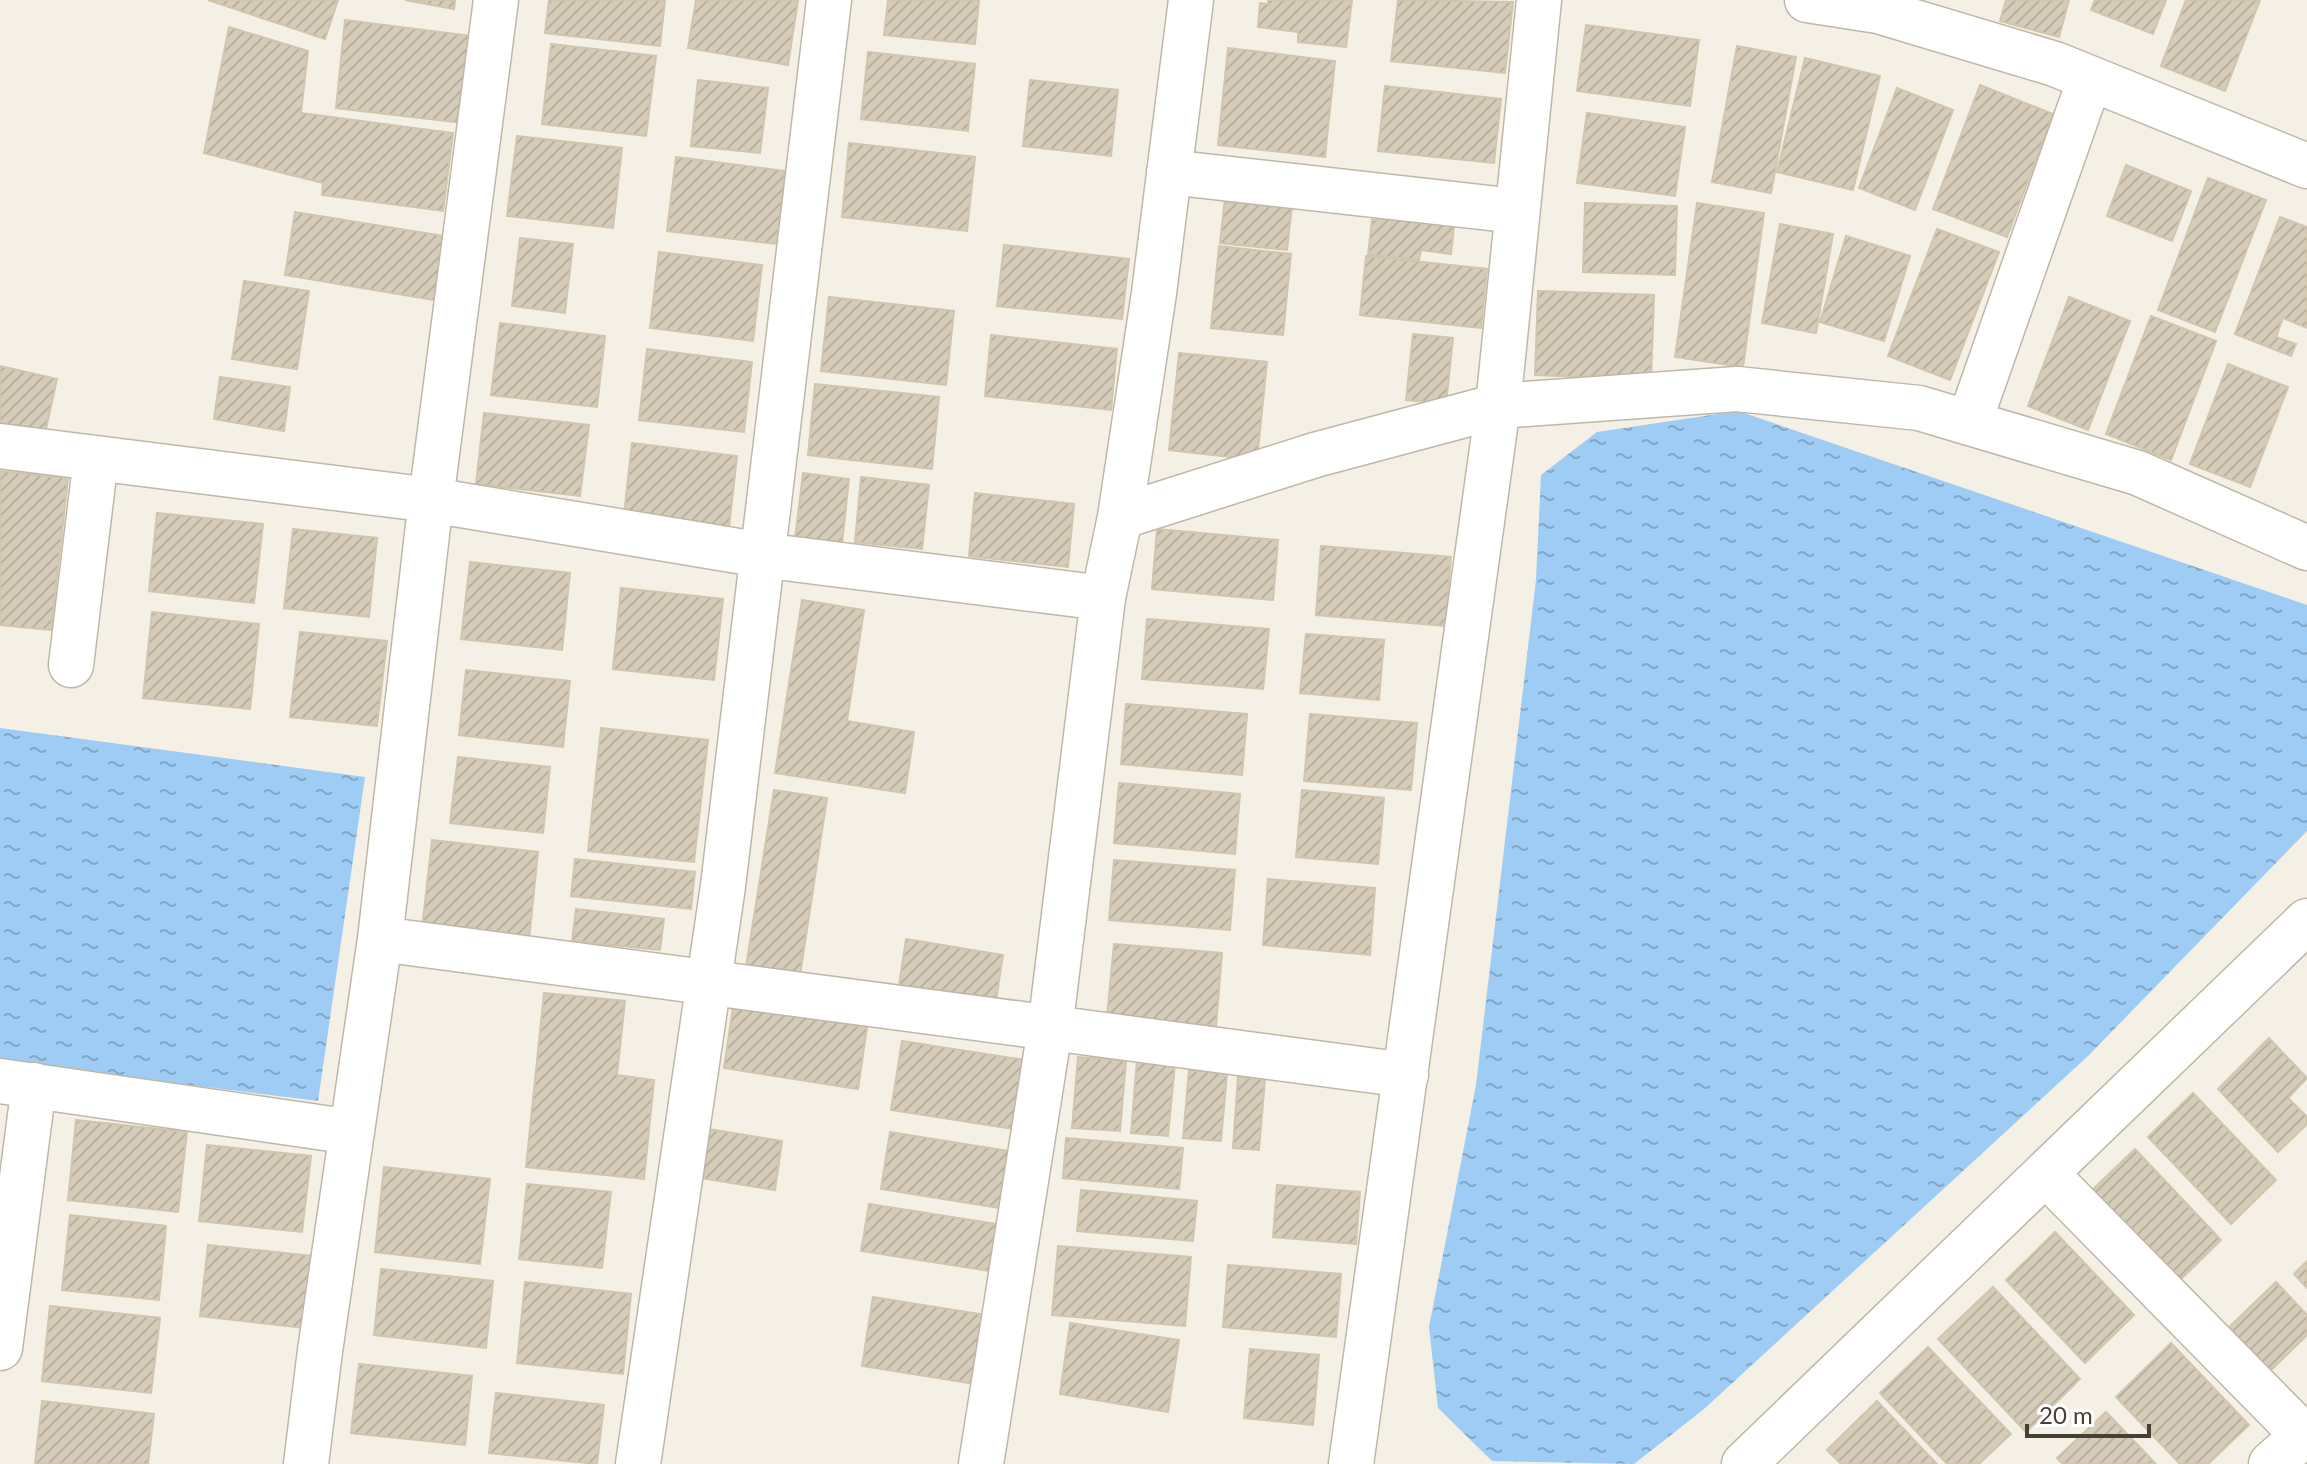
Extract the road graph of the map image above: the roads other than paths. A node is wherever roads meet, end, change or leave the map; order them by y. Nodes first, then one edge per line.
1 (496, 0) edge
2 (829, 0) edge
3 (1191, 0) edge
4 (1539, 0) edge
5 (1807, 0) edge
6 (2090, 79) junction
7 (2307, 166) edge
8 (1169, 172) junction
9 (1516, 211) junction
10 (1498, 406) junction
11 (1969, 423) junction
12 (0, 446) edge
13 (96, 458) junction
14 (431, 500) junction
15 (1120, 517) junction
16 (2307, 548) edge
17 (762, 555) junction
18 (1103, 598) junction
19 (71, 665) dead end
20 (2307, 921) edge
21 (380, 939) junction
22 (708, 984) junction
23 (1050, 1029) junction
24 (1406, 1075) junction
25 (17, 1083) edge
26 (352, 1132) junction
27 (2046, 1174) junction
28 (0, 1348) edge
29 (2305, 1434) edge
30 (306, 1464) edge
31 (638, 1464) edge
32 (981, 1464) edge
33 (1351, 1464) edge
34 (1744, 1464) edge
35 (2271, 1464) edge

1 - 14 street
2 - 17 street
3 - 8 street
4 - 9 street
5 - 6 street
6 - 7 street
6 - 11 street
8 - 9 street
8 - 15 street
9 - 10 street
10 - 11 street
10 - 15 street
10 - 24 street
11 - 16 street
12 - 13 street
13 - 14 street
13 - 19 street
14 - 17 street
14 - 21 street
15 - 18 street
17 - 18 street
17 - 22 street
18 - 23 street
20 - 27 street
21 - 22 street
21 - 26 street
22 - 23 street
22 - 31 street
23 - 24 street
23 - 32 street
24 - 33 street
25 - 26 street
25 - 28 street
26 - 30 street
27 - 29 street
27 - 34 street
29 - 35 street

